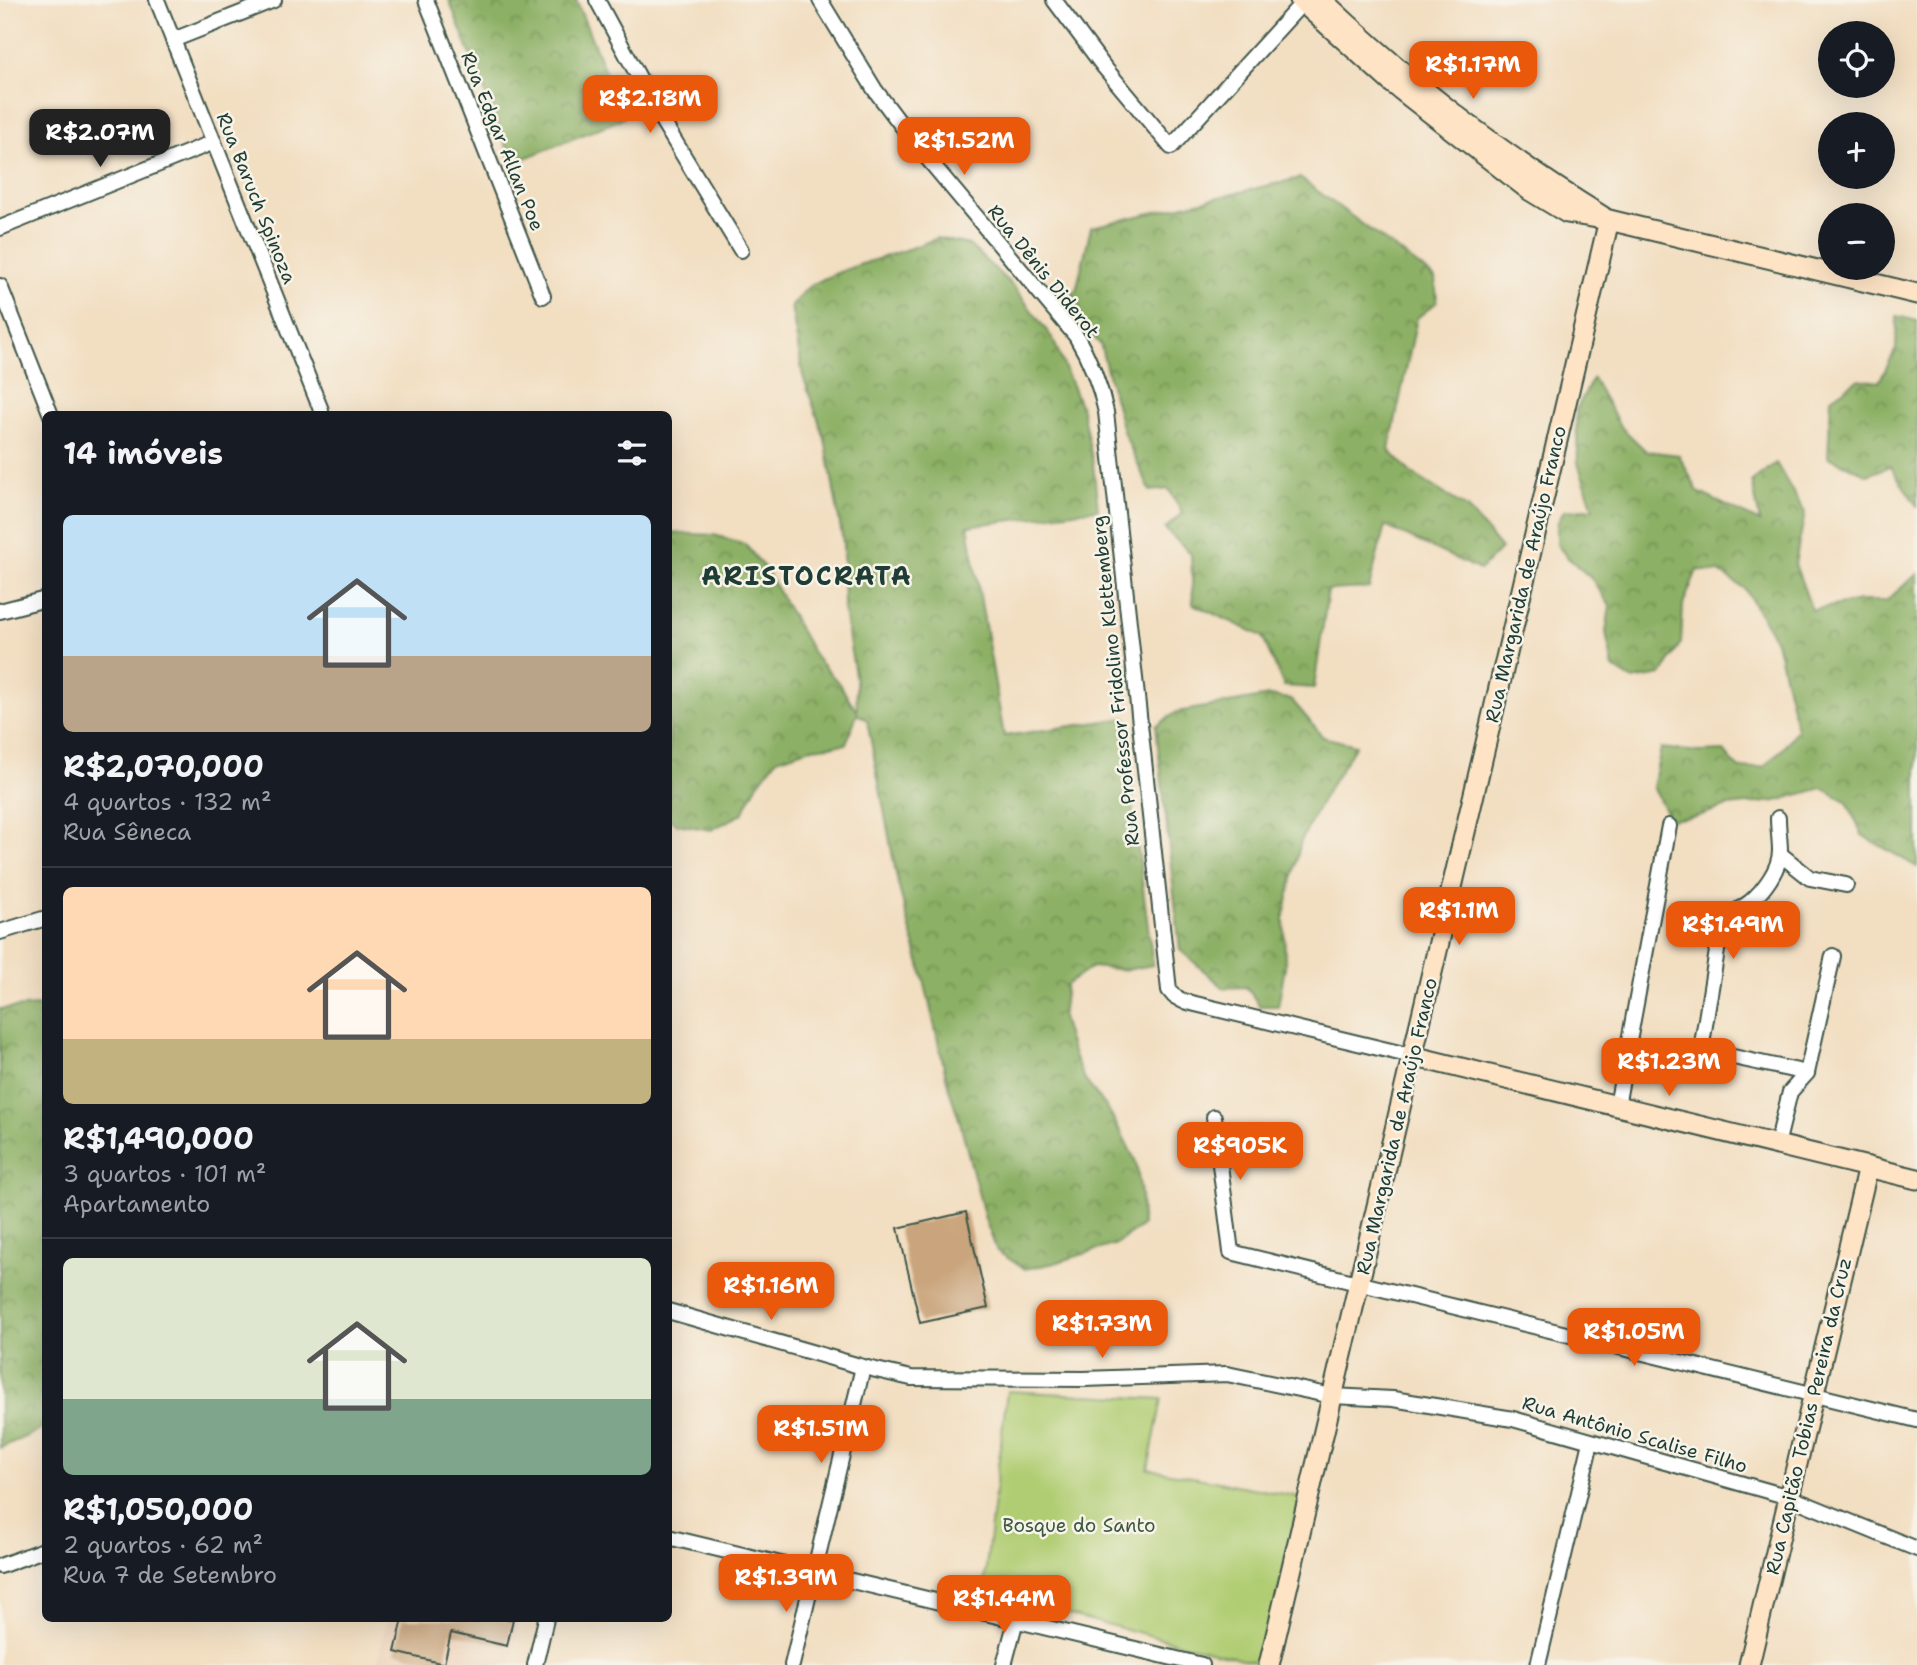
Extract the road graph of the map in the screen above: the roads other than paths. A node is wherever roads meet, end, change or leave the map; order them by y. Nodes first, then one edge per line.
1 (157, 0) edge
2 (274, 0) edge
3 (426, 0) edge
4 (597, 0) edge
5 (820, 0) edge
6 (1054, 0) edge
7 (1308, 1) edge
8 (173, 40) junction
9 (214, 142) junction
10 (1609, 220) junction
11 (0, 228) edge
12 (741, 250) dead end
13 (0, 286) edge
14 (1917, 295) edge
15 (543, 296) dead end
16 (1092, 362) joint
17 (321, 410) dead end
18 (49, 411) edge
19 (42, 600) edge
20 (0, 611) edge
21 (1778, 818) dead end
22 (1670, 826) dead end
23 (1780, 855) junction
24 (1846, 885) dead end
25 (42, 919) edge
26 (0, 932) edge
27 (1833, 956) dead end
28 (1412, 1056) junction
29 (1807, 1073) junction
30 (1617, 1106) junction
31 (1214, 1117) dead end
32 (1777, 1145) junction
33 (1868, 1167) junction
34 (1917, 1179) edge
35 (1359, 1283) junction
36 (672, 1312) edge
37 (863, 1367) junction
38 (1814, 1394) junction
39 (1332, 1396) junction
40 (1917, 1420) edge
41 (1591, 1442) junction
42 (1789, 1497) junction
43 (672, 1538) edge
44 (1917, 1549) edge
45 (42, 1550) edge
46 (0, 1566) edge
47 (814, 1572) junction
48 (1016, 1620) junction
49 (545, 1622) edge
50 (535, 1665) edge
51 (792, 1665) edge
52 (1004, 1665) edge
53 (1202, 1665) edge
54 (1269, 1665) edge
55 (1538, 1665) edge
56 (1749, 1665) edge

1 - 8 street, Rua Baruch Spinoza
2 - 8 street
3 - 15 street, Rua Edgar Allan Poe
4 - 12 street
5 - 16 street, Rua Dênis Diderot
6 - 7 street
7 - 10 main road
8 - 9 street, Rua Baruch Spinoza
9 - 11 street
9 - 17 street, Rua Baruch Spinoza
10 - 14 main road
10 - 28 main road, Rua Margarida de Araújo Franco
13 - 18 street
16 - 28 street, Rua Professor Fridolino Klettemberg
19 - 20 street
21 - 23 street
22 - 30 street
23 - 24 street
23 - 29 street
25 - 26 street
27 - 29 street
28 - 30 main road
28 - 35 main road, Rua Margarida de Araújo Franco
29 - 32 street
30 - 32 main road
31 - 35 street
32 - 33 main road
33 - 34 main road
33 - 38 main road, Rua Capitão Tobias Pereira da Cruz
35 - 38 street
35 - 39 main road, Rua Margarida de Araújo Franco
36 - 37 street, Rua Antônio Scalise Filho
37 - 39 street, Rua Antônio Scalise Filho
37 - 47 street
38 - 40 street
38 - 42 main road, Rua Capitão Tobias Pereira da Cruz
39 - 41 street, Rua Antônio Scalise Filho
39 - 54 main road, Rua Margarida de Araújo Franco
41 - 42 street, Rua Antônio Scalise Filho
41 - 55 street
42 - 44 street, Rua Antônio Scalise Filho
42 - 56 main road, Rua Capitão Tobias Pereira da Cruz
43 - 47 street
45 - 46 street
47 - 48 street
47 - 51 street
48 - 52 street
48 - 53 street
49 - 50 street

